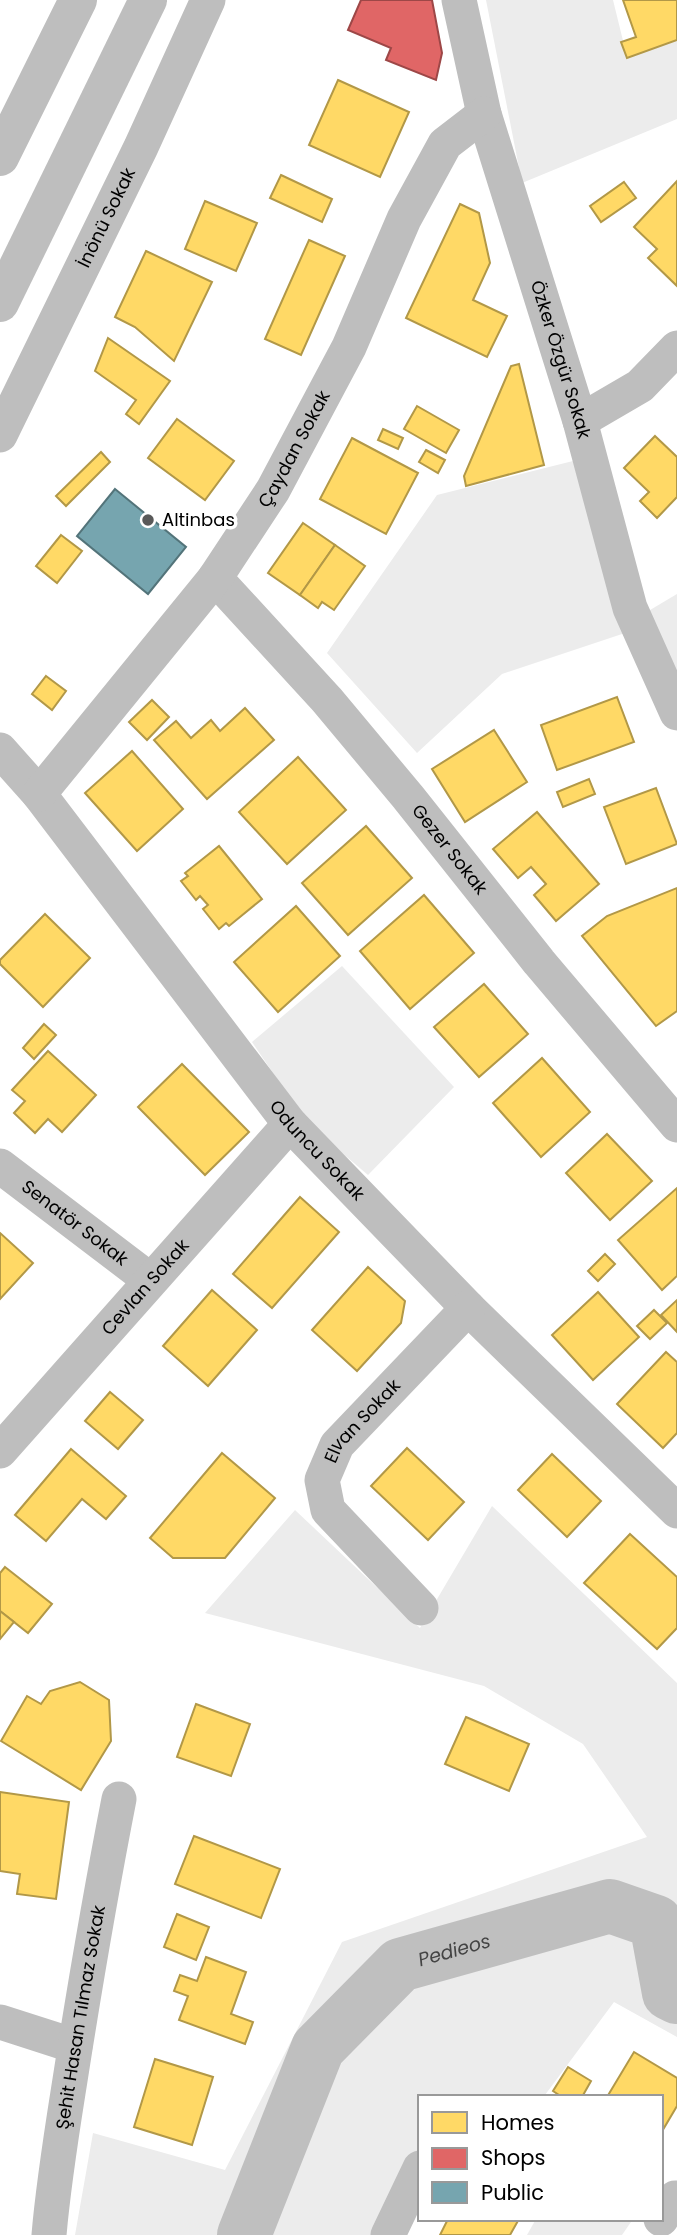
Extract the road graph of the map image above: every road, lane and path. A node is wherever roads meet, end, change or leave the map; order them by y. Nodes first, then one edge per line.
1 (78, 0) edge
2 (148, 0) edge
3 (208, 0) edge
4 (459, 0) edge
5 (484, 114) junction
6 (0, 157) edge
7 (0, 303) edge
8 (677, 348) edge
9 (580, 421) junction
10 (0, 435) edge
11 (215, 578) junction
12 (677, 713) edge
13 (0, 750) edge
14 (39, 794) junction
15 (290, 1124) junction
16 (677, 1125) edge
17 (0, 1166) edge
18 (150, 1280) junction
19 (468, 1308) junction
20 (0, 1451) edge
21 (677, 1511) edge
22 (421, 1608) dead end
23 (119, 1799) dead end
24 (0, 2022) edge
25 (75, 2046) junction
26 (418, 2172) edge
27 (49, 2235) edge
28 (388, 2235) edge

1 - 6 highway
2 - 7 highway
3 - 10 street, İnönü Sokak
4 - 5 street, Özker Özgür Sokak
5 - 9 street, Özker Özgür Sokak
5 - 11 street, Çaydan Sokak
8 - 9 street
9 - 12 street, Özker Özgür Sokak
11 - 14 street, Çaydan Sokak
11 - 16 street, Gezer Sokak
13 - 14 street, Oduncu Sokak
14 - 15 street, Oduncu Sokak
15 - 18 street, Cevlan Sokak
15 - 19 street, Oduncu Sokak
17 - 18 street, Senatör Sokak
18 - 20 street, Cevlan Sokak
19 - 21 street, Oduncu Sokak
19 - 22 street, Elvan Sokak
23 - 25 street, Şehit Hasan Tılmaz Sokak
24 - 25 street
25 - 27 street, Şehit Hasan Tılmaz Sokak
26 - 28 street

